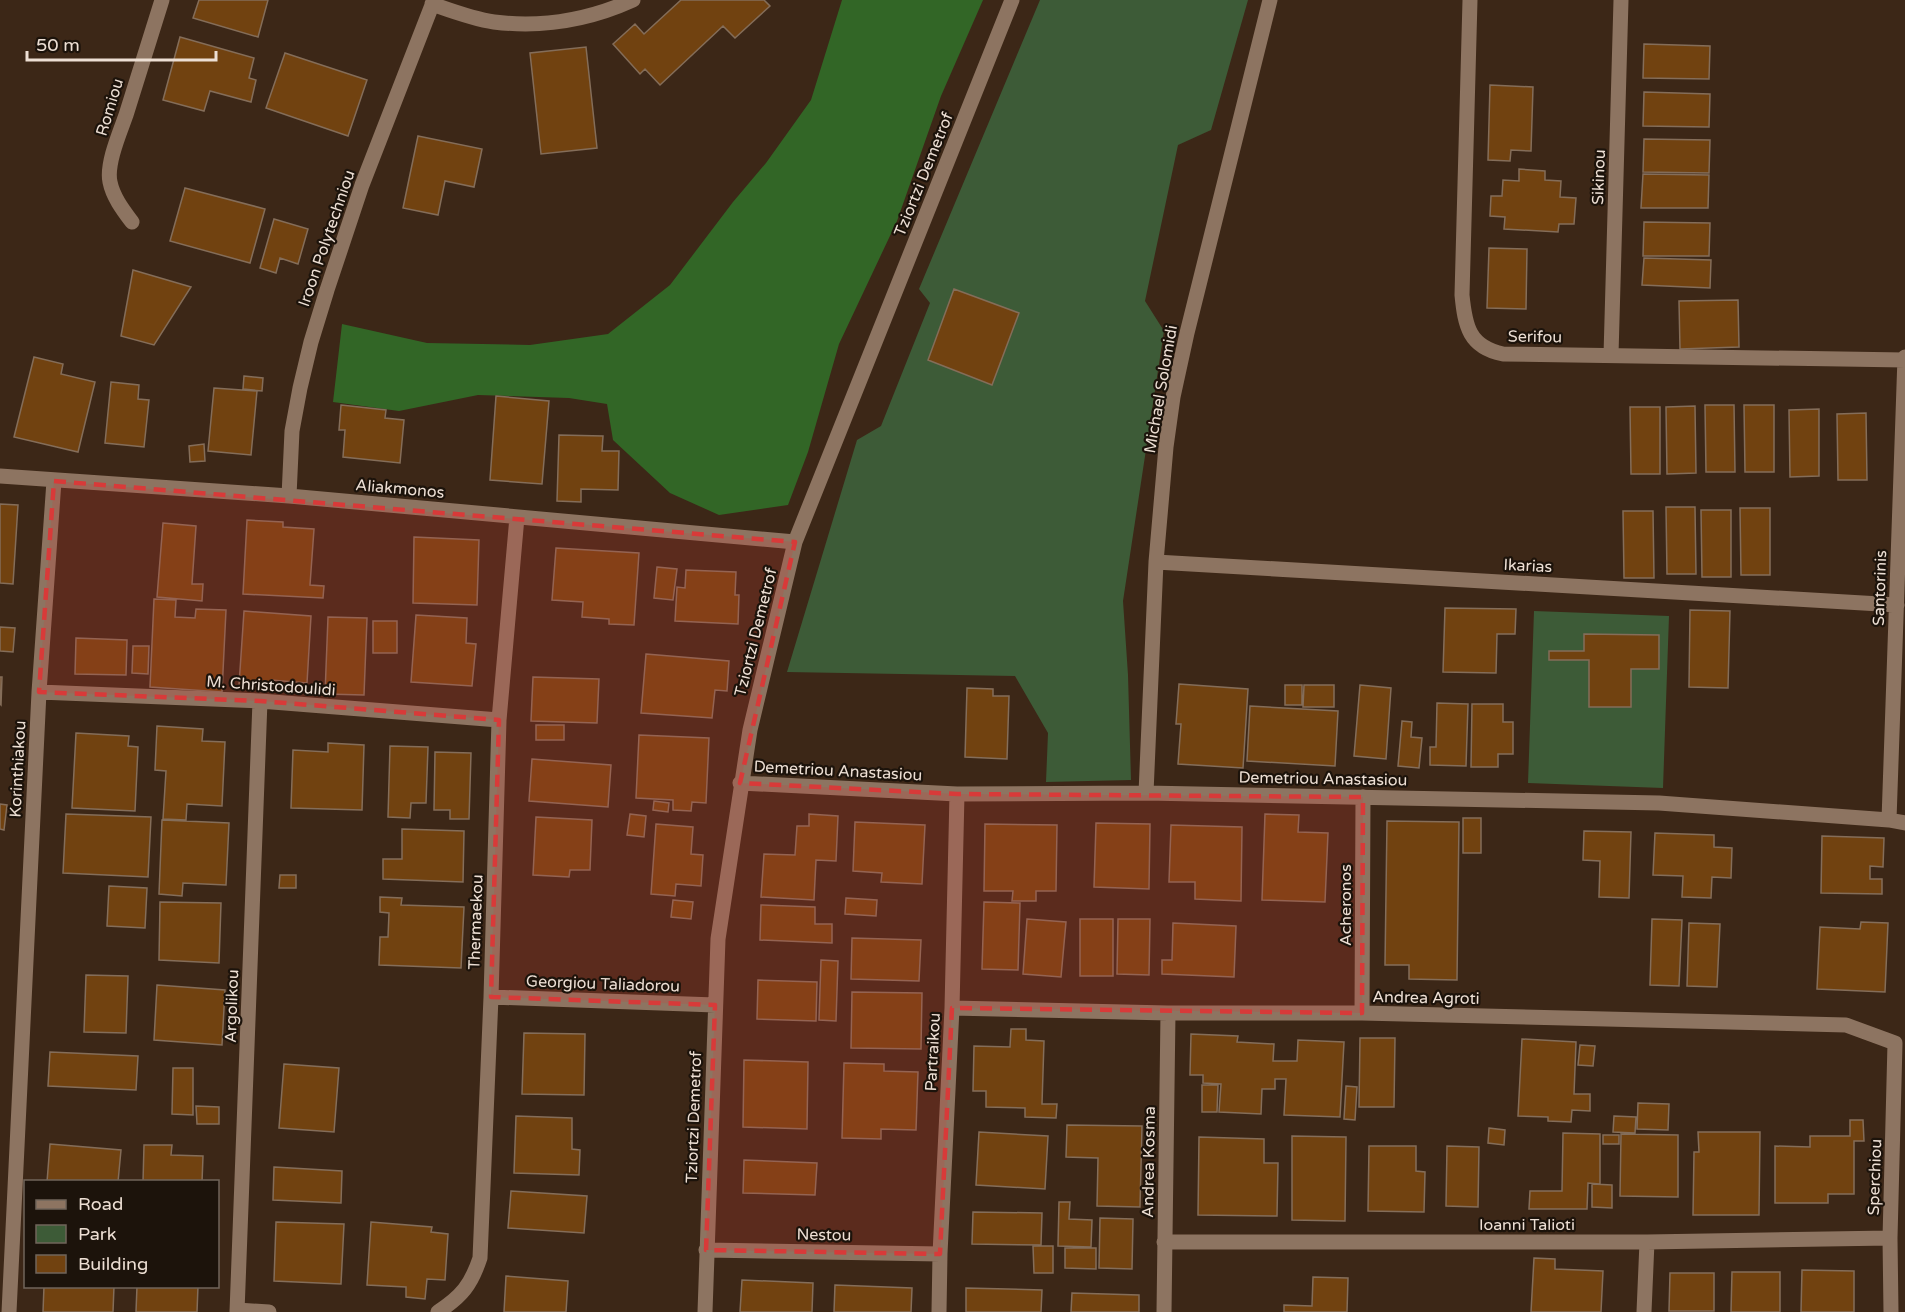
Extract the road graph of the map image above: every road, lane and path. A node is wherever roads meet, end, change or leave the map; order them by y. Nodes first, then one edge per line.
1 (162, 0) edge
2 (633, 0) edge
3 (1012, 0) edge
4 (1270, 0) edge
5 (1470, 0) edge
6 (1621, 0) edge
7 (433, 2) edge
8 (132, 222) dead end
9 (1611, 355) junction
10 (1905, 359) edge
11 (0, 476) edge
12 (54, 481) junction
13 (289, 496) junction
14 (517, 517) junction
15 (795, 542) junction
16 (1156, 562) junction
17 (1897, 605) junction
18 (39, 692) junction
19 (260, 700) junction
20 (499, 720) junction
21 (740, 783) junction
22 (1146, 793) junction
23 (957, 794) junction
24 (1363, 797) junction
25 (1889, 820) junction
26 (1905, 823) edge
27 (491, 997) junction
28 (715, 1005) junction
29 (952, 1008) junction
30 (1168, 1013) junction
31 (1362, 1013) junction
32 (1895, 1043) joint
33 (1890, 1238) junction
34 (1164, 1242) junction
35 (1647, 1242) junction
36 (706, 1250) junction
37 (940, 1254) junction
38 (237, 1311) edge
39 (9, 1312) edge
40 (269, 1312) edge
41 (438, 1312) edge
42 (705, 1312) edge
43 (939, 1312) edge
44 (1164, 1312) edge
45 (1644, 1312) edge
46 (1891, 1312) edge

1 - 8 street, Romiou
2 - 7 street
3 - 15 street, Tziortzi Demetrof
4 - 16 street, Michael Solomidi
5 - 9 street, Serifou
6 - 9 street, Sikinou
7 - 13 street, Iroon Polytechniou
9 - 10 street, Serifou
10 - 17 street, Santorinis
11 - 12 street, Aliakmonos
12 - 13 street, Aliakmonos
12 - 18 street, Korinthiakou
13 - 14 street, Aliakmonos
14 - 15 street, Aliakmonos
14 - 20 street, Thermaekou
15 - 21 street, Tziortzi Demetrof
16 - 17 street, Ikarias
16 - 22 street, Michael Solomidi
17 - 25 street, Santorinis
18 - 19 street, M. Christodoulidi
18 - 39 street, Korinthiakou
19 - 20 street, M. Christodoulidi
19 - 38 street, Argolikou
20 - 27 street, Thermaekou
21 - 23 street, Demetriou Anastasiou
21 - 28 street, Tziortzi Demetrof
22 - 23 street, Demetriou Anastasiou
22 - 24 street, Demetriou Anastasiou
23 - 29 street, Partraikou
24 - 25 street, Demetriou Anastasiou
24 - 31 street, Acheronos
25 - 26 street, Demetriou Anastasiou
27 - 28 street, Georgiou Taliadorou
27 - 41 street, Thermaekou
28 - 36 street, Tziortzi Demetrof
29 - 30 street, Andrea Agroti
29 - 37 street, Partraikou
30 - 31 street, Andrea Agroti
30 - 34 street, Andrea Kosma
31 - 32 street, Andrea Agroti
32 - 33 street, Sperchiou
33 - 35 street, Ioanni Talioti
33 - 46 street, Sperchiou
34 - 35 street, Ioanni Talioti
34 - 44 street, Andrea Kosma
35 - 45 street
36 - 37 street, Nestou
36 - 42 street, Tziortzi Demetrof
37 - 43 street, Partraikou
38 - 40 street

